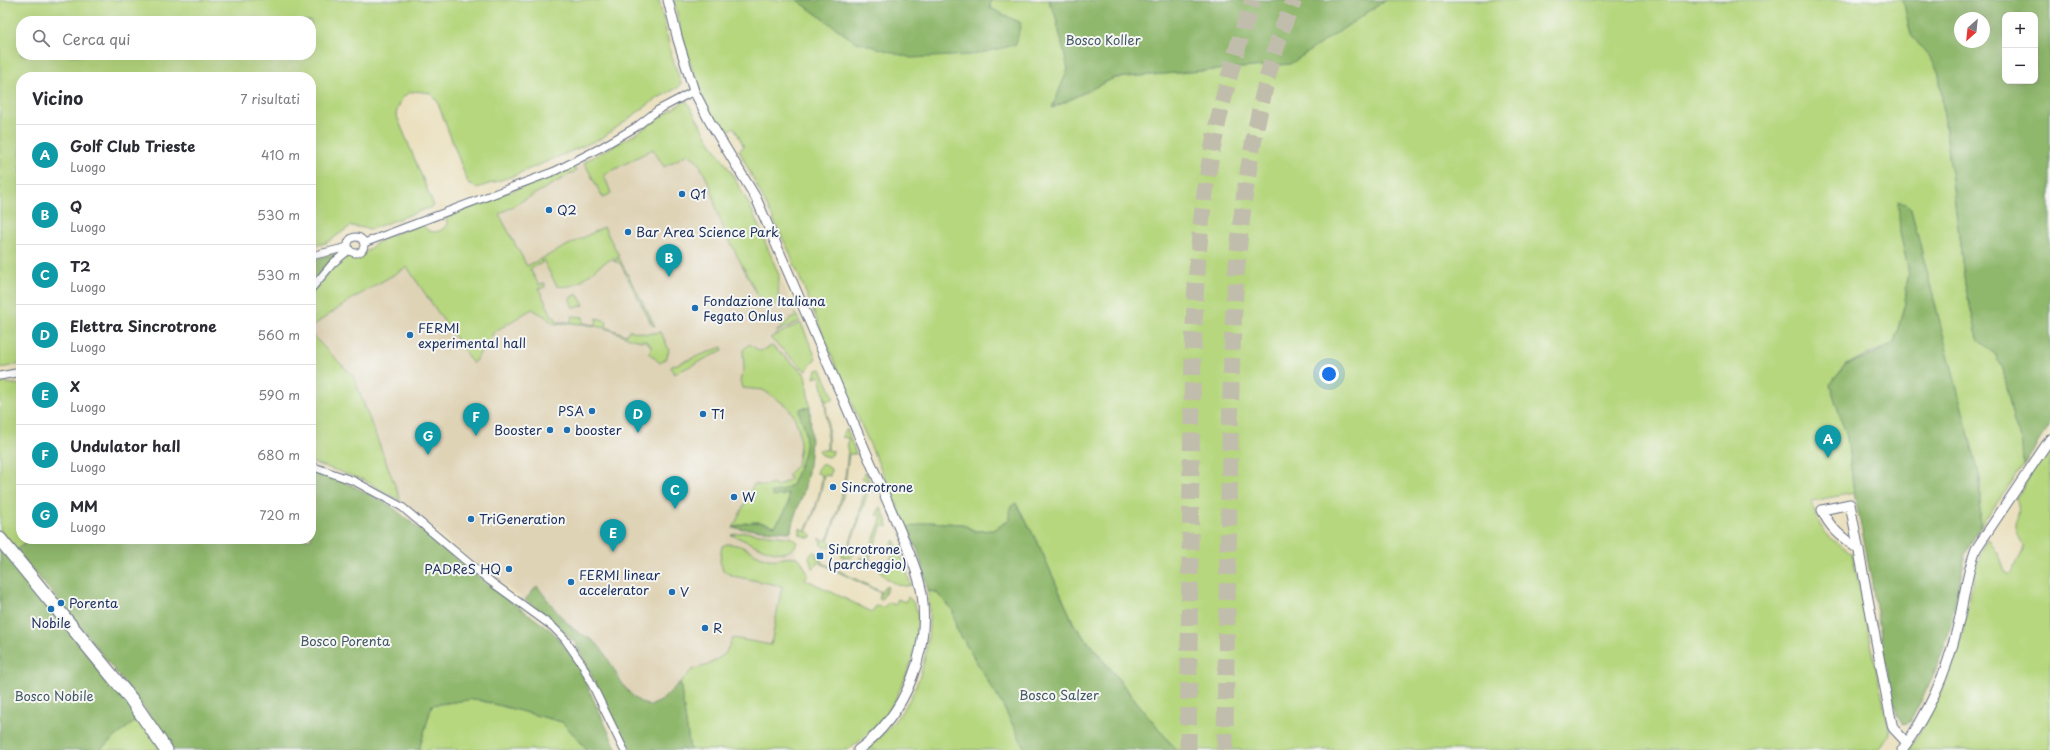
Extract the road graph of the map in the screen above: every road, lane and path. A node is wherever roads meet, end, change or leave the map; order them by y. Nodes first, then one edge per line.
1 (668, 0) edge
2 (694, 90) junction
3 (364, 242) junction
4 (349, 249) junction
5 (316, 255) edge
6 (316, 283) edge
7 (16, 373) edge
8 (0, 376) edge
9 (2050, 438) edge
10 (316, 468) edge
11 (0, 539) edge
12 (1858, 550) junction
13 (1905, 746) edge
14 (166, 750) edge
15 (624, 750) edge
16 (858, 750) edge

1 - 2 street
2 - 3 street
2 - 16 street
3 - 4 street
3 - 4 street
4 - 5 street
4 - 6 street
7 - 8 street
9 - 13 street
10 - 15 street
11 - 14 main road
12 - 12 street
12 - 13 street

